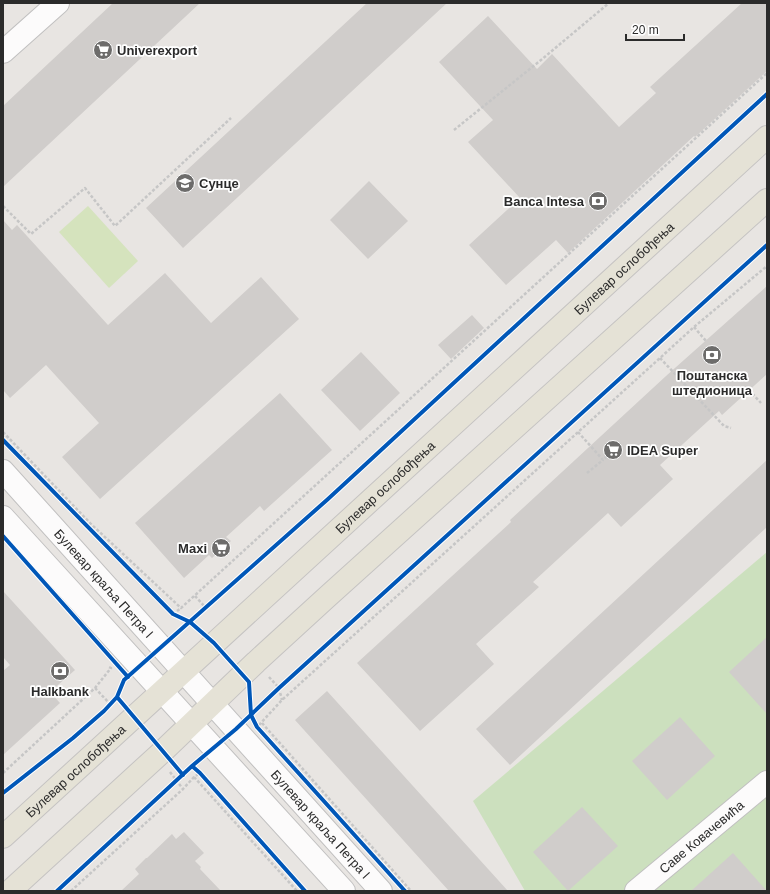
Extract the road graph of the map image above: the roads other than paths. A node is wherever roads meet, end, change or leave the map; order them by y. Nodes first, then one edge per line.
1 (58, 3) edge
2 (3, 52) edge
3 (767, 137) edge
4 (767, 200) edge
5 (3, 471) edge
6 (3, 517) edge
7 (184, 671) junction
8 (162, 691) junction
9 (213, 704) junction
10 (192, 724) junction
11 (767, 782) edge
12 (3, 837) edge
13 (10, 891) edge
14 (344, 891) edge
15 (381, 891) edge
16 (636, 891) edge

1 - 2 street
3 - 7 main road, Булевар ослобођења
4 - 9 main road
5 - 7 street, Булевар краља Петра I
6 - 8 street
7 - 8 main road, Булевар ослобођења
7 - 9 street, Булевар краља Петра I
8 - 10 street
8 - 12 main road, Булевар ослобођења
9 - 10 main road
9 - 15 street, Булевар краља Петра I
10 - 13 main road
10 - 14 street
11 - 16 street, Саве Ковачевића

